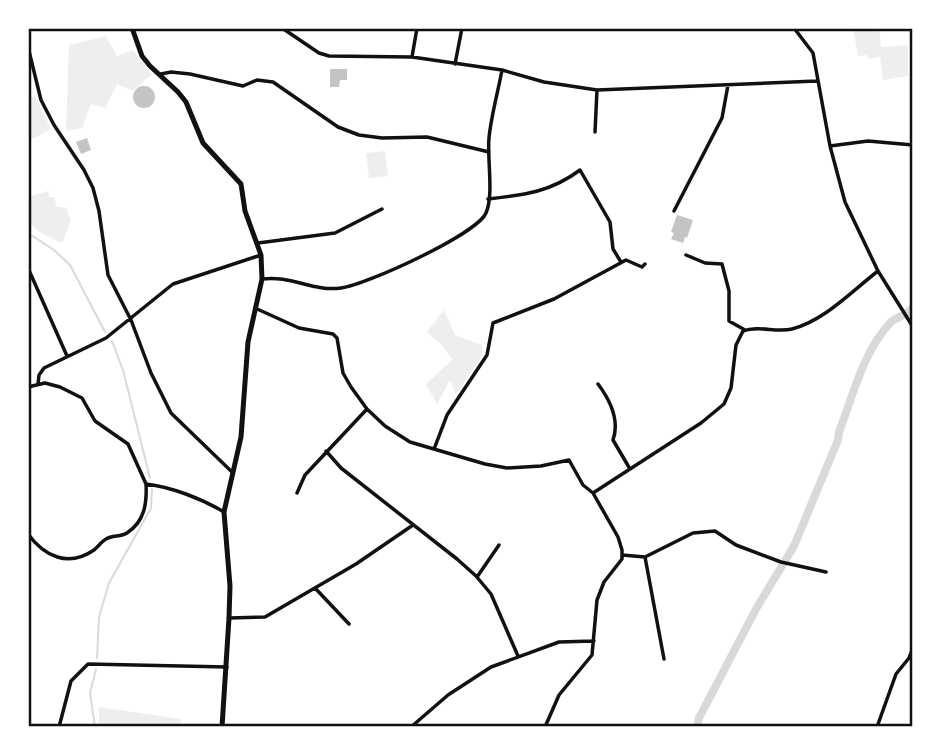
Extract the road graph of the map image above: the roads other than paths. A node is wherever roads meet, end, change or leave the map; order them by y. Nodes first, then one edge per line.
1 (132, 28) edge
2 (282, 28) edge
3 (417, 28) edge
4 (462, 28) edge
5 (794, 28) edge
6 (28, 47) edge
7 (412, 57) junction
8 (455, 64) junction
9 (502, 70) junction
10 (159, 75) junction
11 (817, 81) junction
12 (728, 85) junction
13 (597, 90) junction
14 (596, 132) dead end
15 (913, 145) edge
16 (830, 146) junction
17 (489, 152) junction
18 (488, 199) junction
19 (382, 209) dead end
20 (674, 211) dead end
21 (258, 243) junction
22 (261, 255) junction
23 (686, 255) dead end
24 (622, 262) junction
25 (645, 264) dead end
26 (28, 268) edge
27 (878, 271) junction
28 (262, 279) junction
29 (255, 307) junction
30 (131, 320) junction
31 (913, 327) edge
32 (746, 330) junction
33 (67, 357) junction
34 (38, 384) junction
35 (598, 384) dead end
36 (28, 387) edge
37 (367, 409) junction
38 (434, 449) junction
39 (326, 451) junction
40 (630, 469) junction
41 (233, 473) junction
42 (146, 484) junction
43 (297, 493) dead end
44 (593, 494) junction
45 (224, 512) junction
46 (413, 525) junction
47 (28, 534) edge
48 (499, 545) dead end
49 (622, 555) junction
50 (645, 557) junction
51 (826, 572) dead end
52 (477, 577) junction
53 (315, 588) junction
54 (229, 618) junction
55 (349, 624) dead end
56 (595, 641) junction
57 (913, 648) edge
58 (518, 656) junction
59 (664, 659) dead end
60 (227, 667) junction
61 (59, 727) edge
62 (222, 727) edge
63 (411, 727) edge
64 (545, 727) edge
65 (877, 727) edge

1 - 10 street
2 - 7 street
3 - 7 street
4 - 8 street
5 - 11 street
6 - 30 street
7 - 8 street
8 - 9 street
9 - 13 street
9 - 17 street
10 - 17 street
10 - 21 street
11 - 12 street
11 - 16 street
12 - 13 street
12 - 20 street
13 - 14 street
15 - 16 street
16 - 27 street
17 - 18 street
18 - 24 street
18 - 28 street
19 - 21 street
21 - 22 street
22 - 28 street
22 - 30 street
23 - 32 street
24 - 25 street
24 - 38 street
26 - 33 street
27 - 31 street
27 - 32 street
28 - 29 street
29 - 37 street
29 - 41 street
30 - 33 street
30 - 41 street
32 - 40 street
33 - 34 street
34 - 36 street
34 - 42 street
35 - 40 street
37 - 38 street
37 - 39 street
38 - 44 street
39 - 43 street
39 - 46 street
40 - 44 street
41 - 45 street
42 - 45 street
42 - 47 street
44 - 49 street
45 - 54 street
46 - 52 street
46 - 53 street
48 - 52 street
49 - 50 street
49 - 56 street
50 - 51 street
50 - 59 street
52 - 58 street
53 - 54 street
53 - 55 street
54 - 60 street
56 - 58 street
56 - 64 street
57 - 65 street
58 - 63 street
60 - 61 street
60 - 62 street

